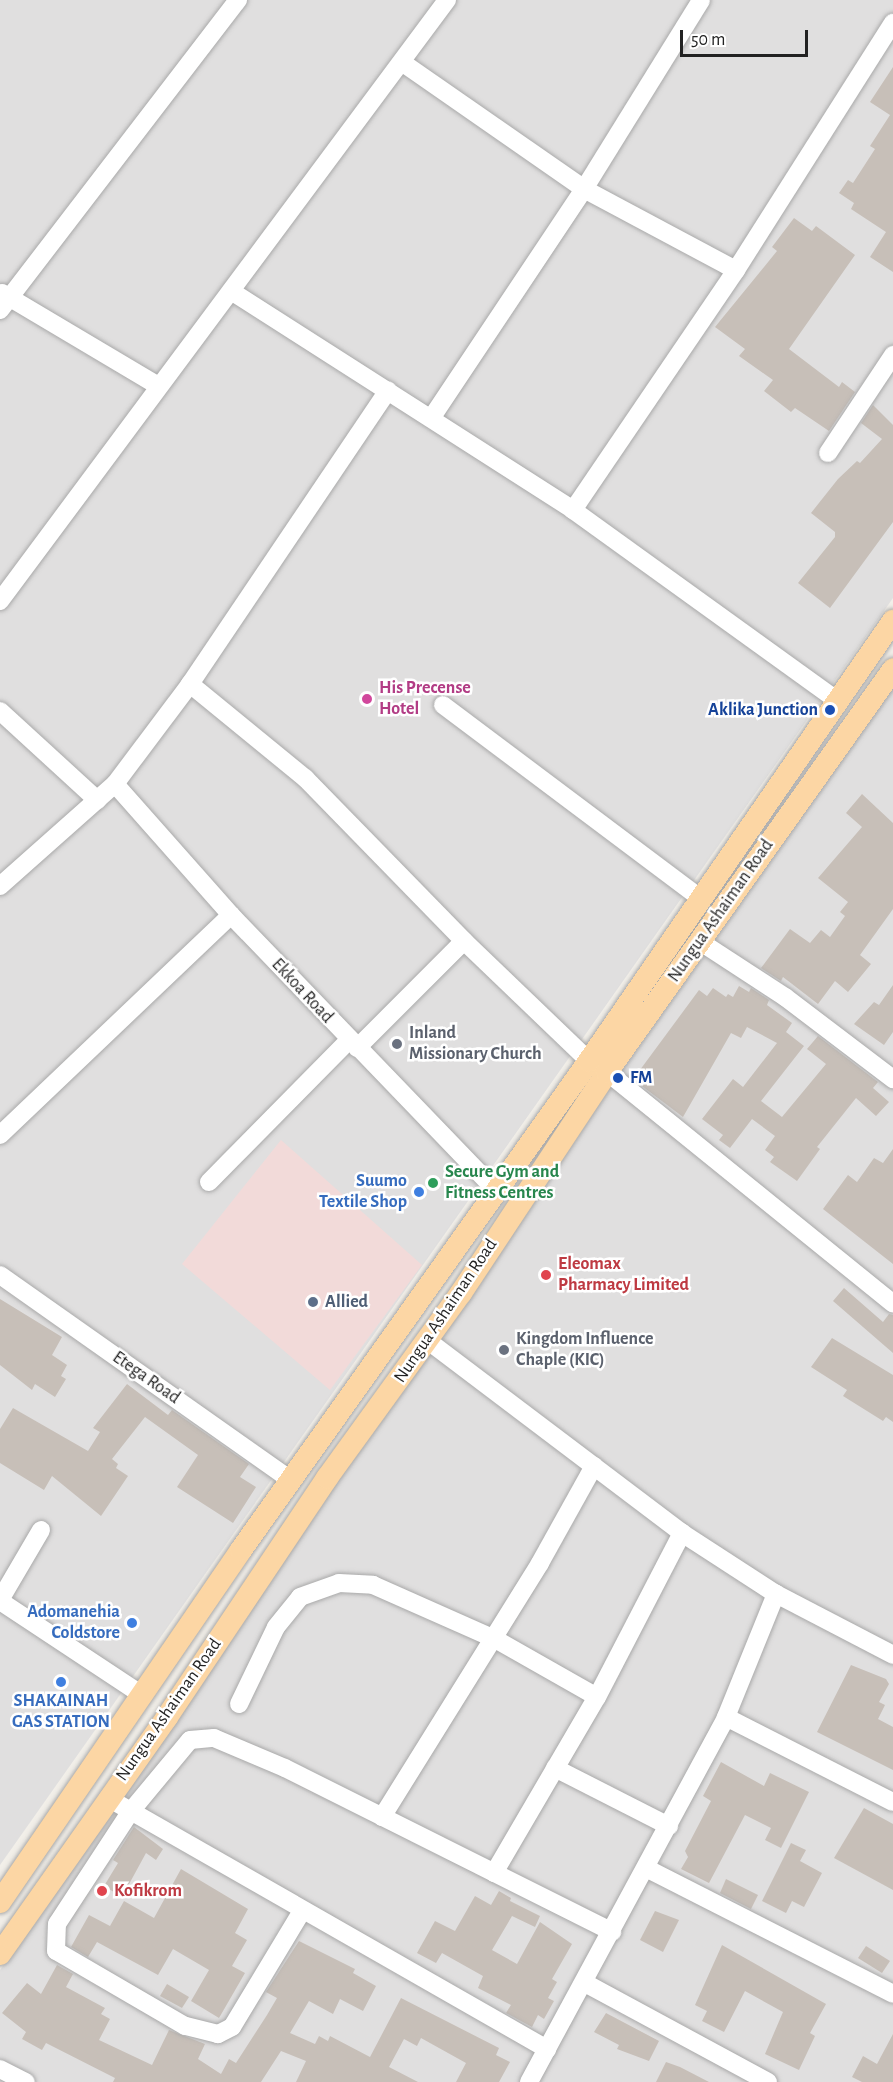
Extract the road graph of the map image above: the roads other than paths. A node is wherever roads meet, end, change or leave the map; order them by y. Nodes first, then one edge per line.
1 (238, 0) edge
2 (447, 0) edge
3 (701, 0) edge
4 (893, 23) edge
5 (403, 63) junction
6 (584, 189) junction
7 (736, 270) junction
8 (231, 291) junction
9 (4, 300) edge
10 (893, 355) edge
11 (157, 385) junction
12 (388, 392) junction
13 (432, 417) junction
14 (828, 453) dead end
15 (573, 510) junction
16 (0, 601) edge
17 (893, 621) edge
18 (893, 669) edge
19 (190, 684) junction
20 (838, 701) junction
21 (442, 705) dead end
22 (0, 711) edge
23 (115, 784) junction
24 (98, 800) junction
25 (0, 886) edge
26 (700, 898) junction
27 (231, 915) junction
28 (464, 941) junction
29 (699, 941) junction
30 (353, 1044) junction
31 (598, 1066) junction
32 (893, 1079) edge
33 (0, 1136) edge
34 (210, 1182) dead end
35 (497, 1191) junction
36 (0, 1275) edge
37 (893, 1304) edge
38 (427, 1341) junction
39 (594, 1466) junction
40 (292, 1481) junction
41 (41, 1530) dead end
42 (682, 1533) junction
43 (776, 1594) junction
44 (0, 1600) edge
45 (495, 1639) junction
46 (176, 1646) junction
47 (893, 1655) edge
48 (203, 1663) junction
49 (142, 1695) junction
50 (597, 1697) junction
51 (239, 1704) dead end
52 (726, 1718) junction
53 (555, 1768) junction
54 (108, 1798) junction
55 (893, 1802) edge
56 (131, 1811) junction
57 (382, 1817) junction
58 (669, 1826) junction
59 (646, 1868) junction
60 (494, 1873) junction
61 (0, 1902) edge
62 (302, 1911) junction
63 (612, 1932) junction
64 (0, 1954) edge
65 (585, 1983) junction
66 (893, 1994) edge
67 (547, 2049) junction
68 (0, 2069) edge
69 (26, 2082) edge
70 (529, 2082) edge
71 (768, 2082) edge

1 - 9 street
2 - 5 street
3 - 6 street
4 - 7 street
5 - 6 street
5 - 8 street
6 - 7 street
6 - 13 street
7 - 15 street
8 - 11 street
8 - 12 street
9 - 11 street
10 - 14 street
11 - 16 street
12 - 13 street
12 - 19 street
13 - 15 street
15 - 20 street
17 - 20 main road, Nungua Ashaiman Road
18 - 29 main road, Nungua Ashaiman Road
19 - 23 street
19 - 28 street
20 - 26 main road, Nungua Ashaiman Road
21 - 26 street
22 - 24 street
23 - 24 street
23 - 27 street, Ekkoa Road
24 - 25 street
26 - 31 main road, Nungua Ashaiman Road
27 - 30 street, Ekkoa Road
27 - 33 street
28 - 30 street
28 - 31 street
29 - 31 main road, Nungua Ashaiman Road
29 - 32 street
30 - 34 street
30 - 35 street, Ekkoa Road
31 - 35 main road, Nungua Ashaiman Road
31 - 37 street
31 - 38 main road, Nungua Ashaiman Road
35 - 40 main road, Nungua Ashaiman Road
36 - 40 street, Etega Road
38 - 39 street
38 - 48 main road, Nungua Ashaiman Road
39 - 42 street
39 - 45 street
40 - 46 main road, Nungua Ashaiman Road
41 - 44 street
42 - 43 street
42 - 50 street
43 - 47 street
43 - 52 street
44 - 49 street
45 - 50 street
45 - 51 street
45 - 57 street
46 - 48 main road
46 - 49 main road, Nungua Ashaiman Road
48 - 54 main road, Nungua Ashaiman Road
49 - 61 main road, Nungua Ashaiman Road
50 - 53 street
52 - 55 street
52 - 58 street
53 - 58 street
53 - 60 street
54 - 56 street
54 - 64 main road, Nungua Ashaiman Road
56 - 57 street
56 - 62 street
56 - 62 street
57 - 60 street
58 - 59 street
59 - 63 street
59 - 66 street
60 - 63 street
62 - 67 street
63 - 65 street
65 - 67 street
65 - 71 street
67 - 70 street
68 - 69 street

